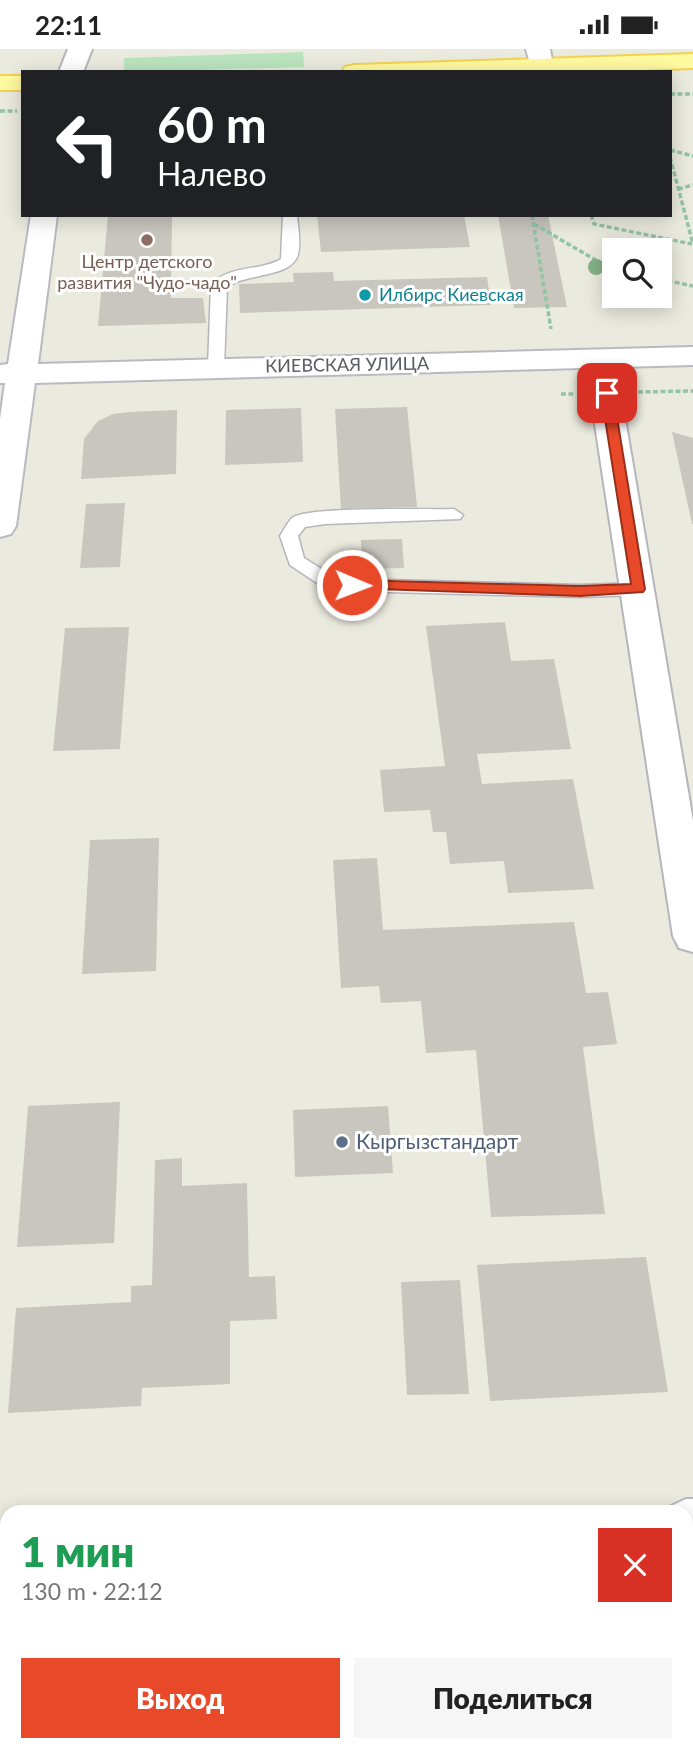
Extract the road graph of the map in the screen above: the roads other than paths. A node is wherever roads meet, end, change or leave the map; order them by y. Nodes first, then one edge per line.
1 (80, 49) edge
2 (539, 57) edge
3 (693, 61) edge
4 (72, 70) edge
5 (379, 70) edge
6 (0, 83) edge
7 (21, 83) edge
8 (44, 217) edge
9 (290, 217) edge
10 (693, 356) edge
11 (600, 359) junction
12 (216, 369) junction
13 (11, 374) edge
14 (454, 515) dead end
15 (0, 526) edge
16 (639, 589) junction
17 (693, 936) edge

1 - 4 street
2 - 3 main road
2 - 5 main road
6 - 7 main road
8 - 13 street
9 - 12 lane
10 - 11 street, КИЕВСКАЯ УЛИЦА
11 - 12 street, КИЕВСКАЯ УЛИЦА
11 - 16 street
12 - 13 street, КИЕВСКАЯ УЛИЦА
13 - 15 street
14 - 16 lane
16 - 17 street

